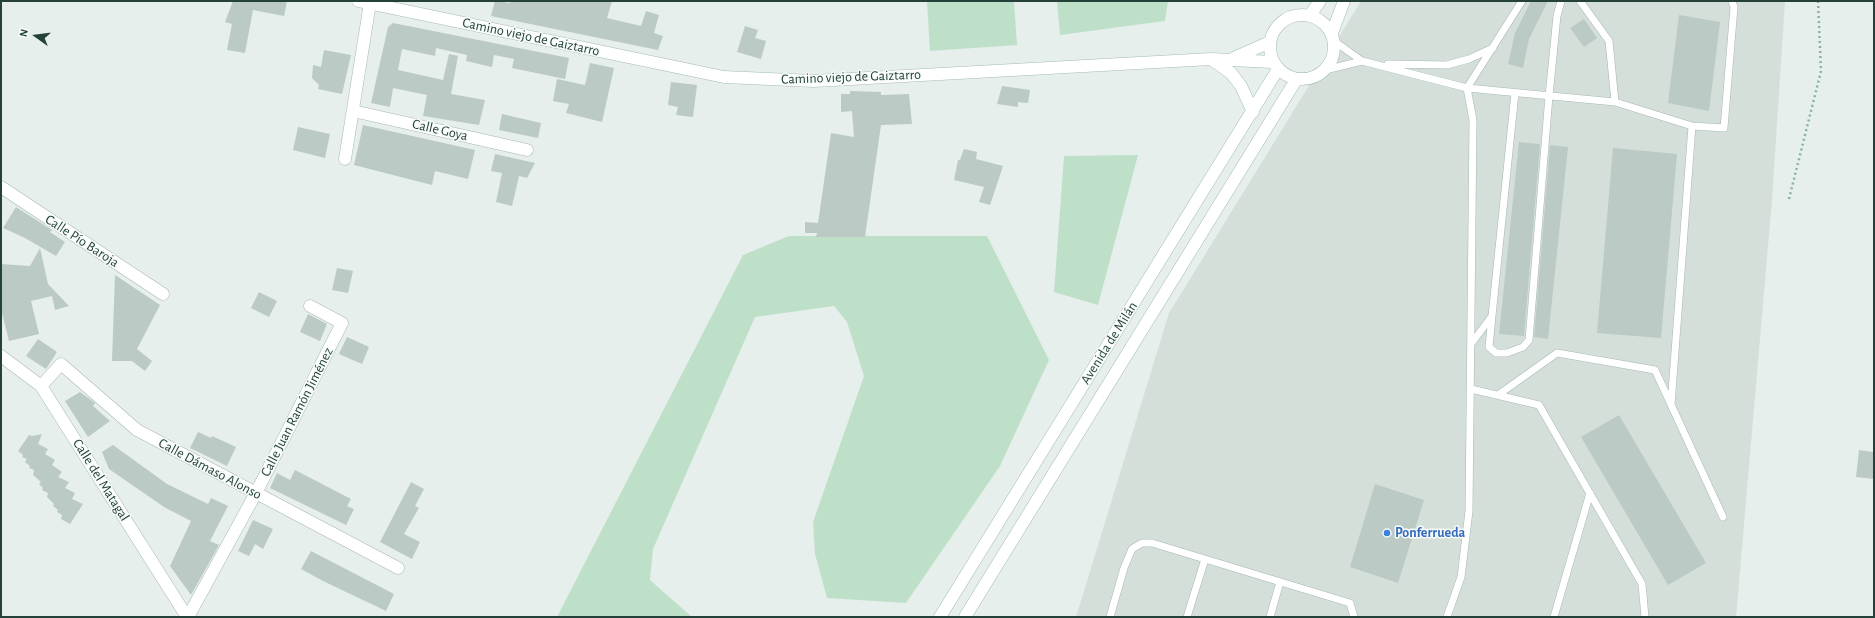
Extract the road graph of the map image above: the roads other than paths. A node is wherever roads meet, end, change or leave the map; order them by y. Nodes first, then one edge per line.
1 (1320, 1) edge
2 (1344, 1) edge
3 (1522, 1) edge
4 (1561, 1) edge
5 (1580, 1) edge
6 (1732, 1) edge
7 (364, 2) edge
8 (1310, 16) junction
9 (1333, 37) junction
10 (1270, 42) junction
11 (1493, 48) junction
12 (1211, 59) junction
13 (1231, 59) junction
14 (1362, 61) junction
15 (1372, 63) junction
16 (1275, 66) junction
17 (1325, 70) junction
18 (1296, 80) junction
19 (1467, 88) junction
20 (1515, 93) junction
21 (1549, 96) junction
22 (1615, 102) junction
23 (353, 111) junction
24 (1253, 112) junction
25 (1692, 126) junction
26 (527, 150) dead end
27 (345, 159) dead end
28 (1, 187) edge
29 (163, 294) dead end
30 (310, 306) dead end
31 (1492, 316) junction
32 (1471, 344) junction
33 (1, 356) edge
34 (41, 386) junction
35 (1471, 389) junction
36 (1498, 395) junction
37 (1671, 405) junction
38 (256, 493) junction
39 (1590, 493) junction
40 (1723, 518) dead end
41 (1205, 559) junction
42 (398, 568) dead end
43 (1280, 582) junction
44 (188, 617) edge
45 (940, 617) edge
46 (966, 617) edge
47 (1110, 617) edge
48 (1188, 617) edge
49 (1270, 617) edge
50 (1354, 617) edge
51 (1447, 617) edge
52 (1554, 617) edge
53 (1645, 617) edge

1 - 8 street
2 - 9 street
3 - 11 lane
4 - 21 lane
5 - 22 lane
6 - 25 lane
7 - 12 street, Camino viejo de Gaiztarro
7 - 23 street
8 - 9 street
8 - 10 street
9 - 14 lane
9 - 17 street
10 - 13 street, Camino viejo de Gaiztarro
10 - 16 street
11 - 15 lane
11 - 19 lane
12 - 13 street, Camino viejo de Gaiztarro
12 - 24 street
13 - 16 street, Camino viejo de Gaiztarro
14 - 15 lane
14 - 17 lane
15 - 19 lane
16 - 18 street
16 - 24 street, Avenida de Milán
17 - 18 street
18 - 46 street, Avenida de Milán
19 - 20 lane
19 - 32 lane
20 - 21 lane
20 - 31 lane
21 - 22 lane
21 - 31 lane
22 - 25 lane
23 - 26 street, Calle Goya
23 - 27 street
24 - 45 street, Avenida de Milán
25 - 37 lane
28 - 29 street, Calle Pío Baroja
30 - 38 street, Calle Juan Ramón Jiménez
31 - 32 lane
32 - 35 lane
33 - 34 street, Calle del Matagal
34 - 38 street, Calle Dámaso Alonso
34 - 44 street, Calle del Matagal
35 - 36 lane
35 - 51 lane
36 - 37 lane
36 - 39 lane
37 - 40 lane
38 - 42 street, Calle Dámaso Alonso
38 - 44 street, Calle Juan Ramón Jiménez
39 - 52 lane
39 - 53 lane
41 - 43 lane
41 - 47 lane
41 - 48 lane
43 - 49 lane
43 - 50 lane

